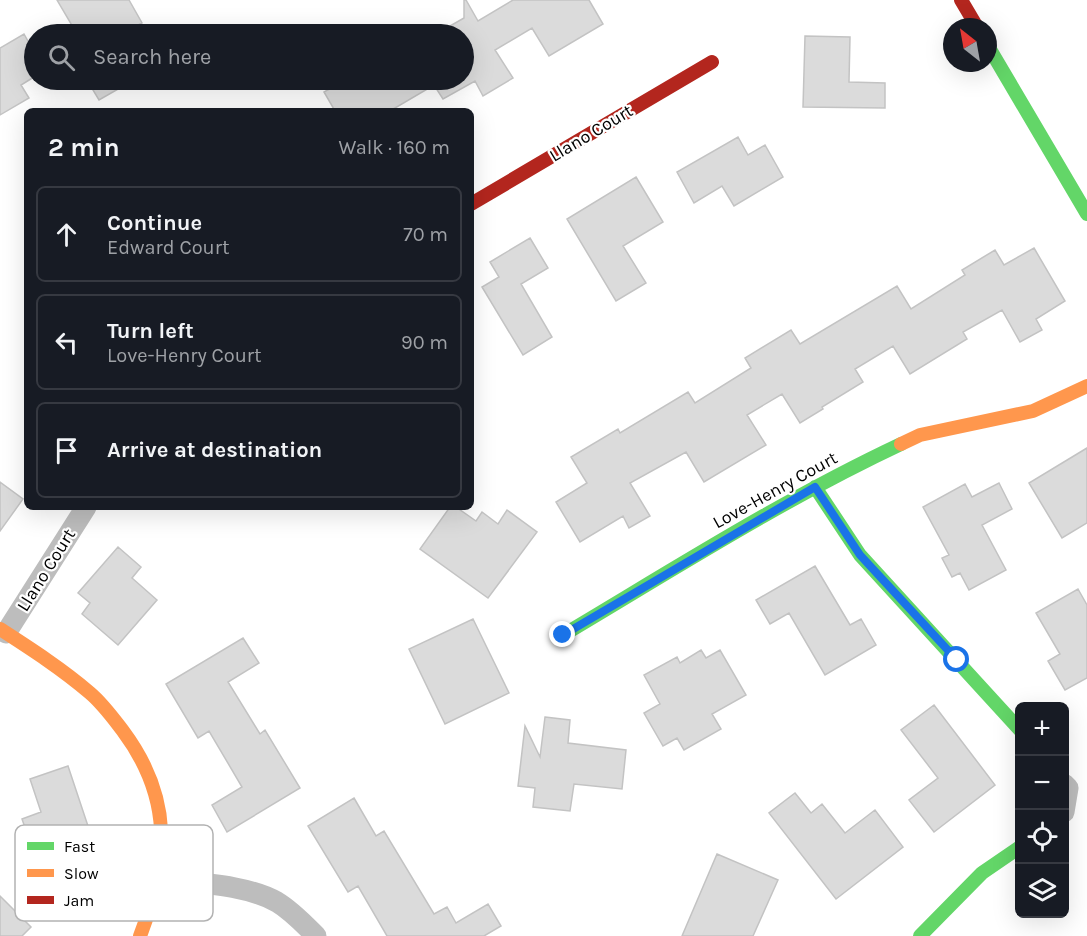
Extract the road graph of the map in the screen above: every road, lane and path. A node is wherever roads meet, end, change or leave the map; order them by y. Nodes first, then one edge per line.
1 (961, 0) edge
2 (972, 18) edge
3 (997, 61) edge
4 (712, 62) dead end
5 (474, 202) edge
6 (1087, 214) edge
7 (1087, 387) edge
8 (815, 487) junction
9 (84, 510) edge
10 (3, 631) edge
11 (563, 635) dead end
12 (1015, 724) edge
13 (159, 825) edge
14 (1015, 850) edge
15 (213, 887) edge
16 (147, 921) edge
17 (140, 936) edge
18 (316, 936) edge
19 (920, 936) edge

1 - 2 street
3 - 6 street
4 - 5 street, Llano Court
7 - 8 street, Love-Henry Court
8 - 11 street, Love-Henry Court
8 - 12 street
9 - 10 street, Llano Court
10 - 13 street
14 - 19 street
15 - 18 street
16 - 17 street

